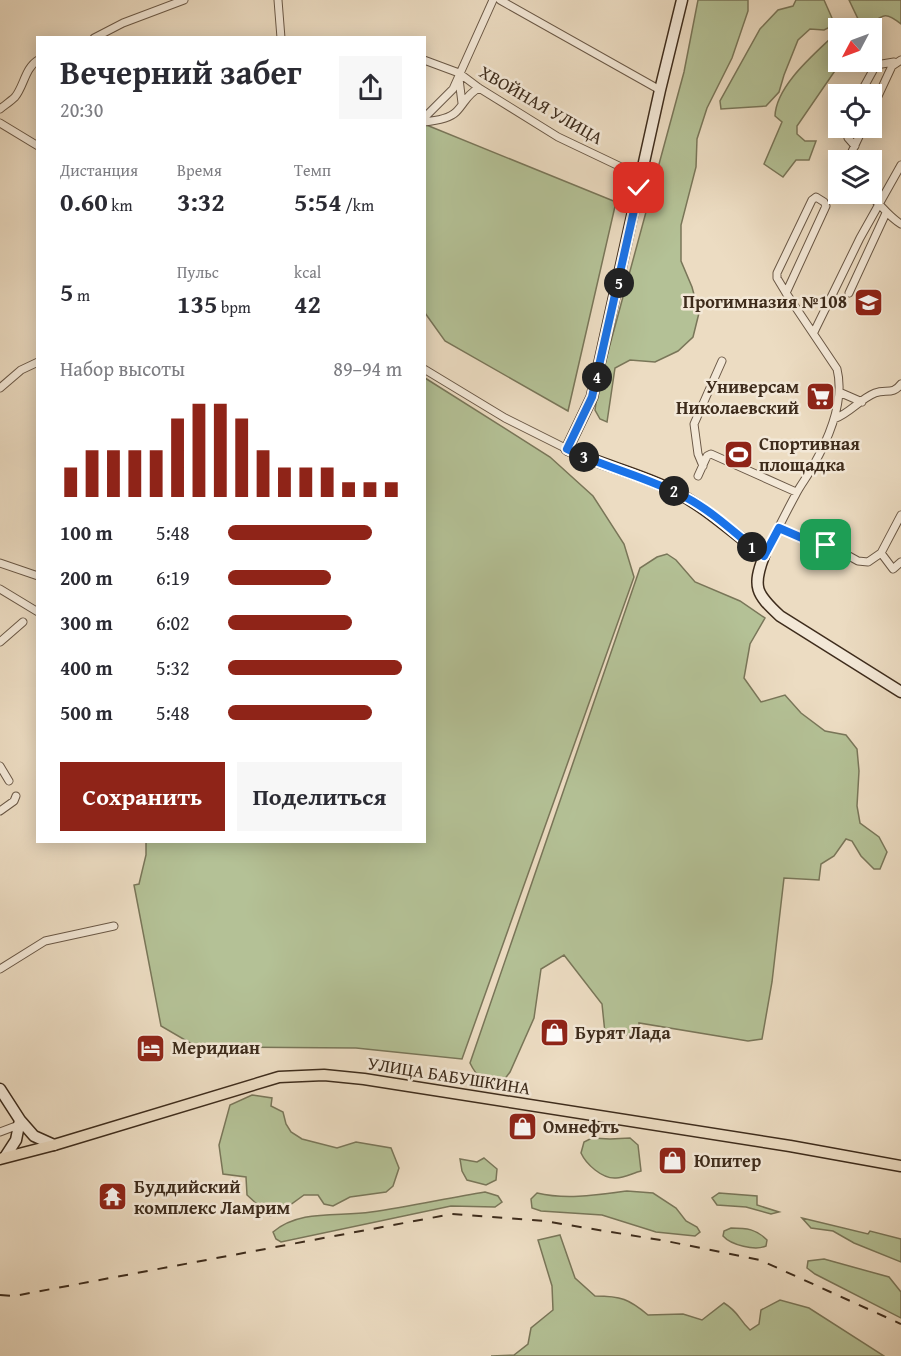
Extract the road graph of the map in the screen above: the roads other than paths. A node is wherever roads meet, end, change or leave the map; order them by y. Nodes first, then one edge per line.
1 (184, 0) edge
2 (278, 0) edge
3 (493, 0) edge
4 (500, 0) edge
5 (681, 0) edge
6 (98, 36) edge
7 (281, 36) edge
8 (36, 61) edge
9 (426, 61) edge
10 (898, 61) edge
11 (461, 76) junction
12 (866, 84) edge
13 (479, 88) junction
14 (660, 90) junction
15 (882, 91) edge
16 (462, 103) junction
17 (0, 110) edge
18 (426, 118) edge
19 (426, 120) edge
20 (0, 123) edge
21 (848, 138) edge
22 (859, 138) edge
23 (36, 145) edge
24 (855, 146) junction
25 (853, 150) edge
26 (901, 165) edge
27 (642, 177) junction
28 (878, 205) junction
29 (886, 213) junction
30 (901, 224) edge
31 (786, 293) junction
32 (849, 293) dead end
33 (814, 332) junction
34 (722, 361) dead end
35 (36, 363) edge
36 (426, 370) edge
37 (901, 384) edge
38 (0, 388) edge
39 (839, 392) junction
40 (862, 402) junction
41 (834, 419) junction
42 (567, 449) junction
43 (703, 466) junction
44 (698, 476) dead end
45 (796, 492) junction
46 (901, 514) edge
47 (779, 528) junction
48 (881, 553) junction
49 (764, 556) junction
50 (901, 562) edge
51 (0, 563) edge
52 (36, 575) edge
53 (0, 589) edge
54 (36, 611) edge
55 (23, 622) dead end
56 (0, 642) edge
57 (901, 692) edge
58 (0, 766) edge
59 (9, 781) dead end
60 (16, 796) dead end
61 (0, 811) edge
62 (114, 926) dead end
63 (0, 969) edge
64 (0, 1089) edge
65 (18, 1123) junction
66 (0, 1132) edge
67 (54, 1145) junction
68 (2, 1158) edge
69 (901, 1166) edge

1 - 6 street
2 - 7 street
3 - 11 street
4 - 14 street
5 - 14 street
8 - 17 street
9 - 11 street, ХВОЙНАЯ УЛИЦА
10 - 12 street
10 - 15 street
11 - 13 street, ХВОЙНАЯ УЛИЦА
11 - 16 street
11 - 18 street
13 - 16 street
13 - 27 street, ХВОЙНАЯ УЛИЦА
14 - 27 street
16 - 19 street
20 - 23 street
21 - 24 street
22 - 24 street
24 - 25 street
26 - 28 street
27 - 42 street
28 - 29 street
28 - 33 street
29 - 30 street
29 - 32 street
31 - 31 street
31 - 33 street
33 - 39 street
34 - 43 street
35 - 38 street
36 - 42 street
37 - 40 street
39 - 40 street
39 - 41 street
40 - 41 street
41 - 45 street
42 - 49 street
43 - 44 street
43 - 45 street
45 - 47 street
46 - 48 street
47 - 48 street
47 - 49 street
48 - 50 street
49 - 57 street
51 - 52 street
53 - 54 street
55 - 56 street
58 - 59 street
60 - 61 street
62 - 63 street
64 - 65 street
65 - 66 street
65 - 67 street
65 - 68 street
67 - 68 main road, УЛИЦА БАБУШКИНА
67 - 69 main road, УЛИЦА БАБУШКИНА

